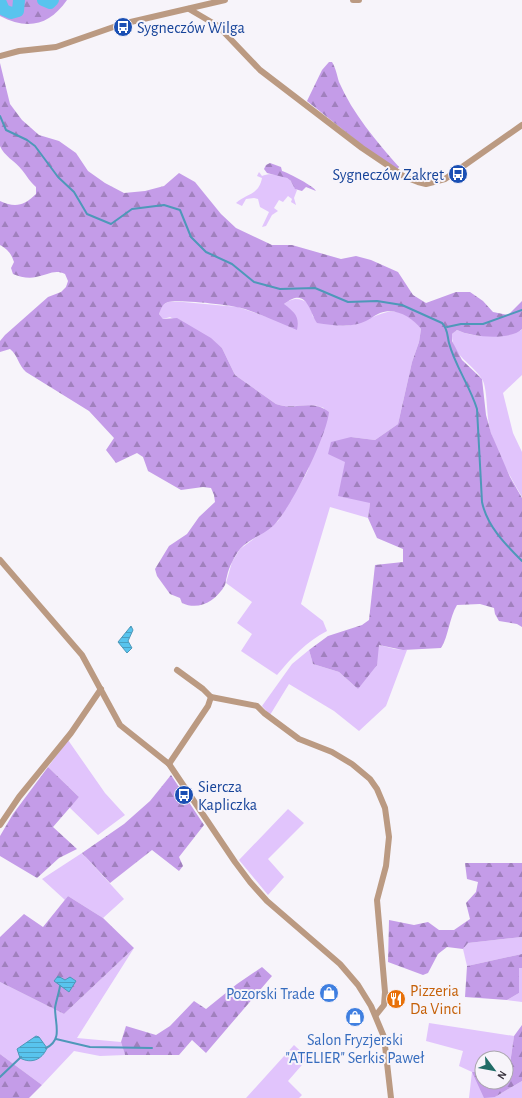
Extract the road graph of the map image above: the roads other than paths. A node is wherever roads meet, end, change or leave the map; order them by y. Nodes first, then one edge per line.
1 (225, 0) edge
2 (353, 0) edge
3 (359, 0) edge
4 (189, 9) junction
5 (0, 56) edge
6 (522, 125) edge
7 (0, 560) edge
8 (177, 670) dead end
9 (101, 689) junction
10 (211, 697) junction
11 (169, 764) junction
12 (1, 821) edge
13 (376, 1015) junction
14 (391, 1098) edge

1 - 4 street
2 - 3 street
4 - 5 street
4 - 6 street
7 - 9 street
8 - 10 street
9 - 11 street
9 - 12 street
10 - 11 street
10 - 13 street
11 - 13 street
13 - 14 street

